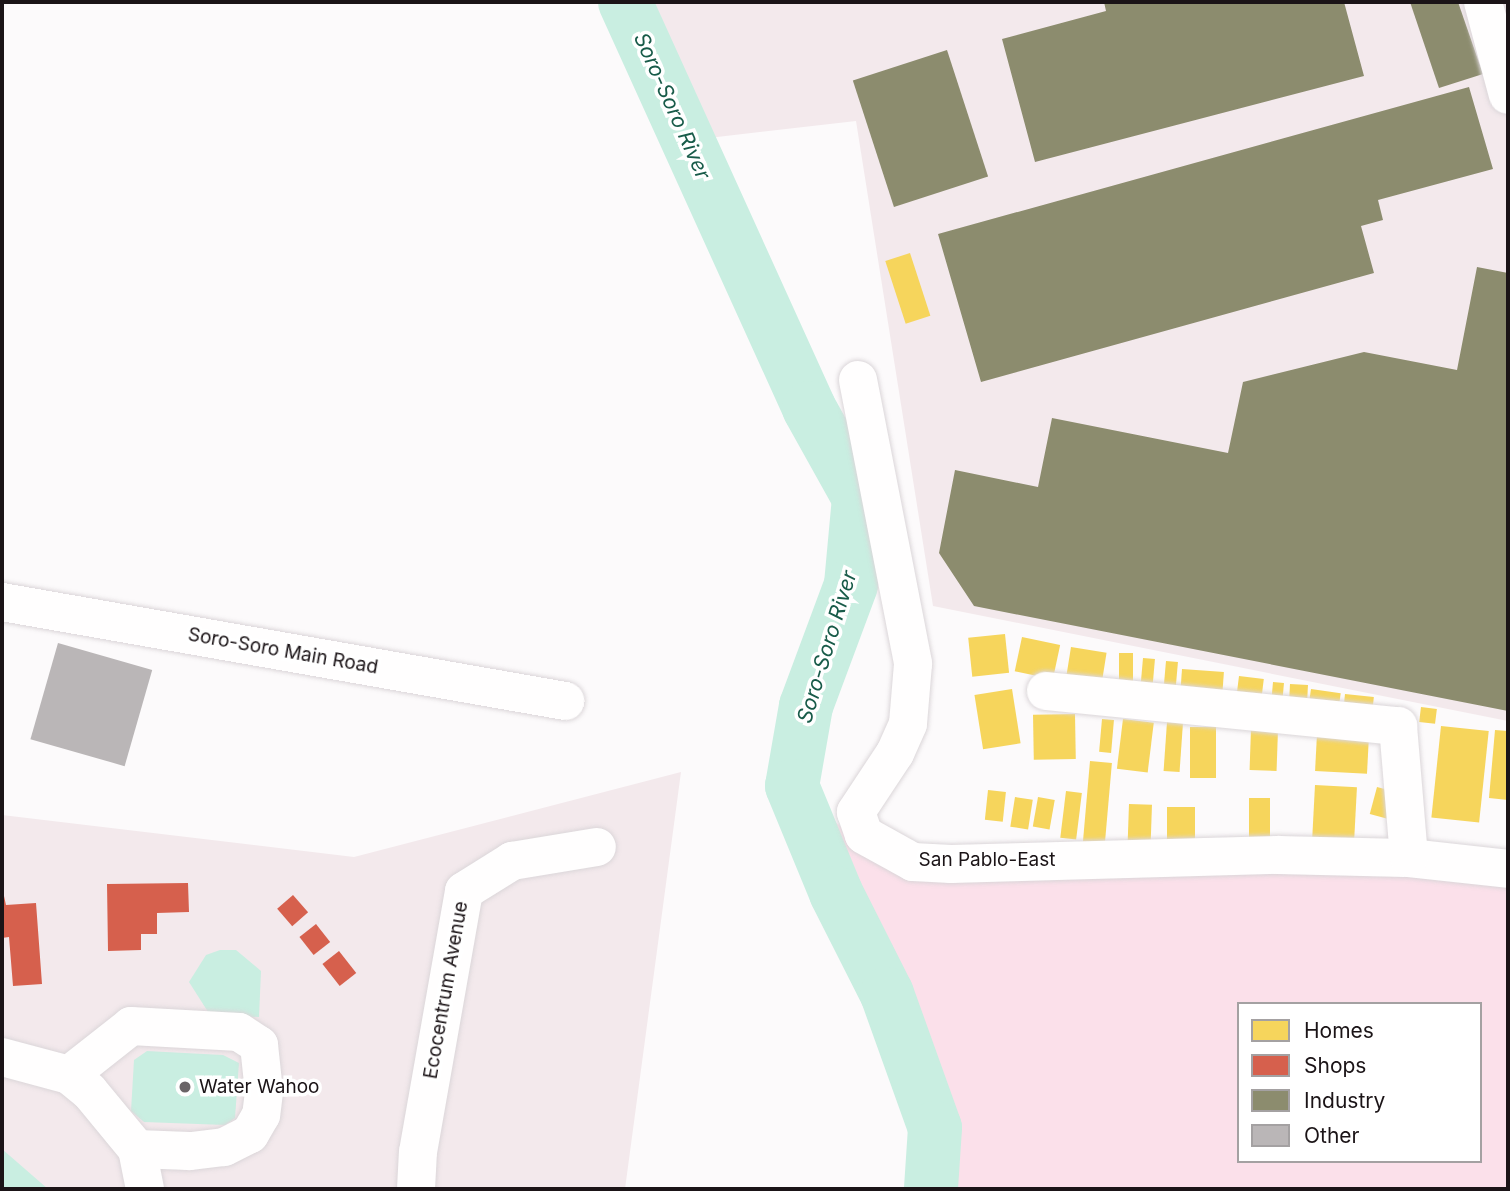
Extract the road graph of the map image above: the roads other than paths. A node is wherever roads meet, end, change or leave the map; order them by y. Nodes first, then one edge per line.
1 (1483, 2) edge
2 (1508, 94) edge
3 (859, 380) dead end
4 (2, 602) edge
5 (1046, 691) dead end
6 (565, 701) dead end
7 (597, 847) dead end
8 (1409, 858) junction
9 (1508, 869) edge
10 (2, 1057) edge
11 (69, 1075) junction
12 (137, 1149) junction
13 (145, 1189) edge
14 (416, 1189) edge

1 - 2 street
3 - 8 street, San Pablo-East
4 - 6 street, Soro-Soro Main Road
5 - 8 street
7 - 14 street, Ecocentrum Avenue
8 - 9 street, San Pablo-East
10 - 11 street
11 - 12 street
11 - 12 street
12 - 13 street

